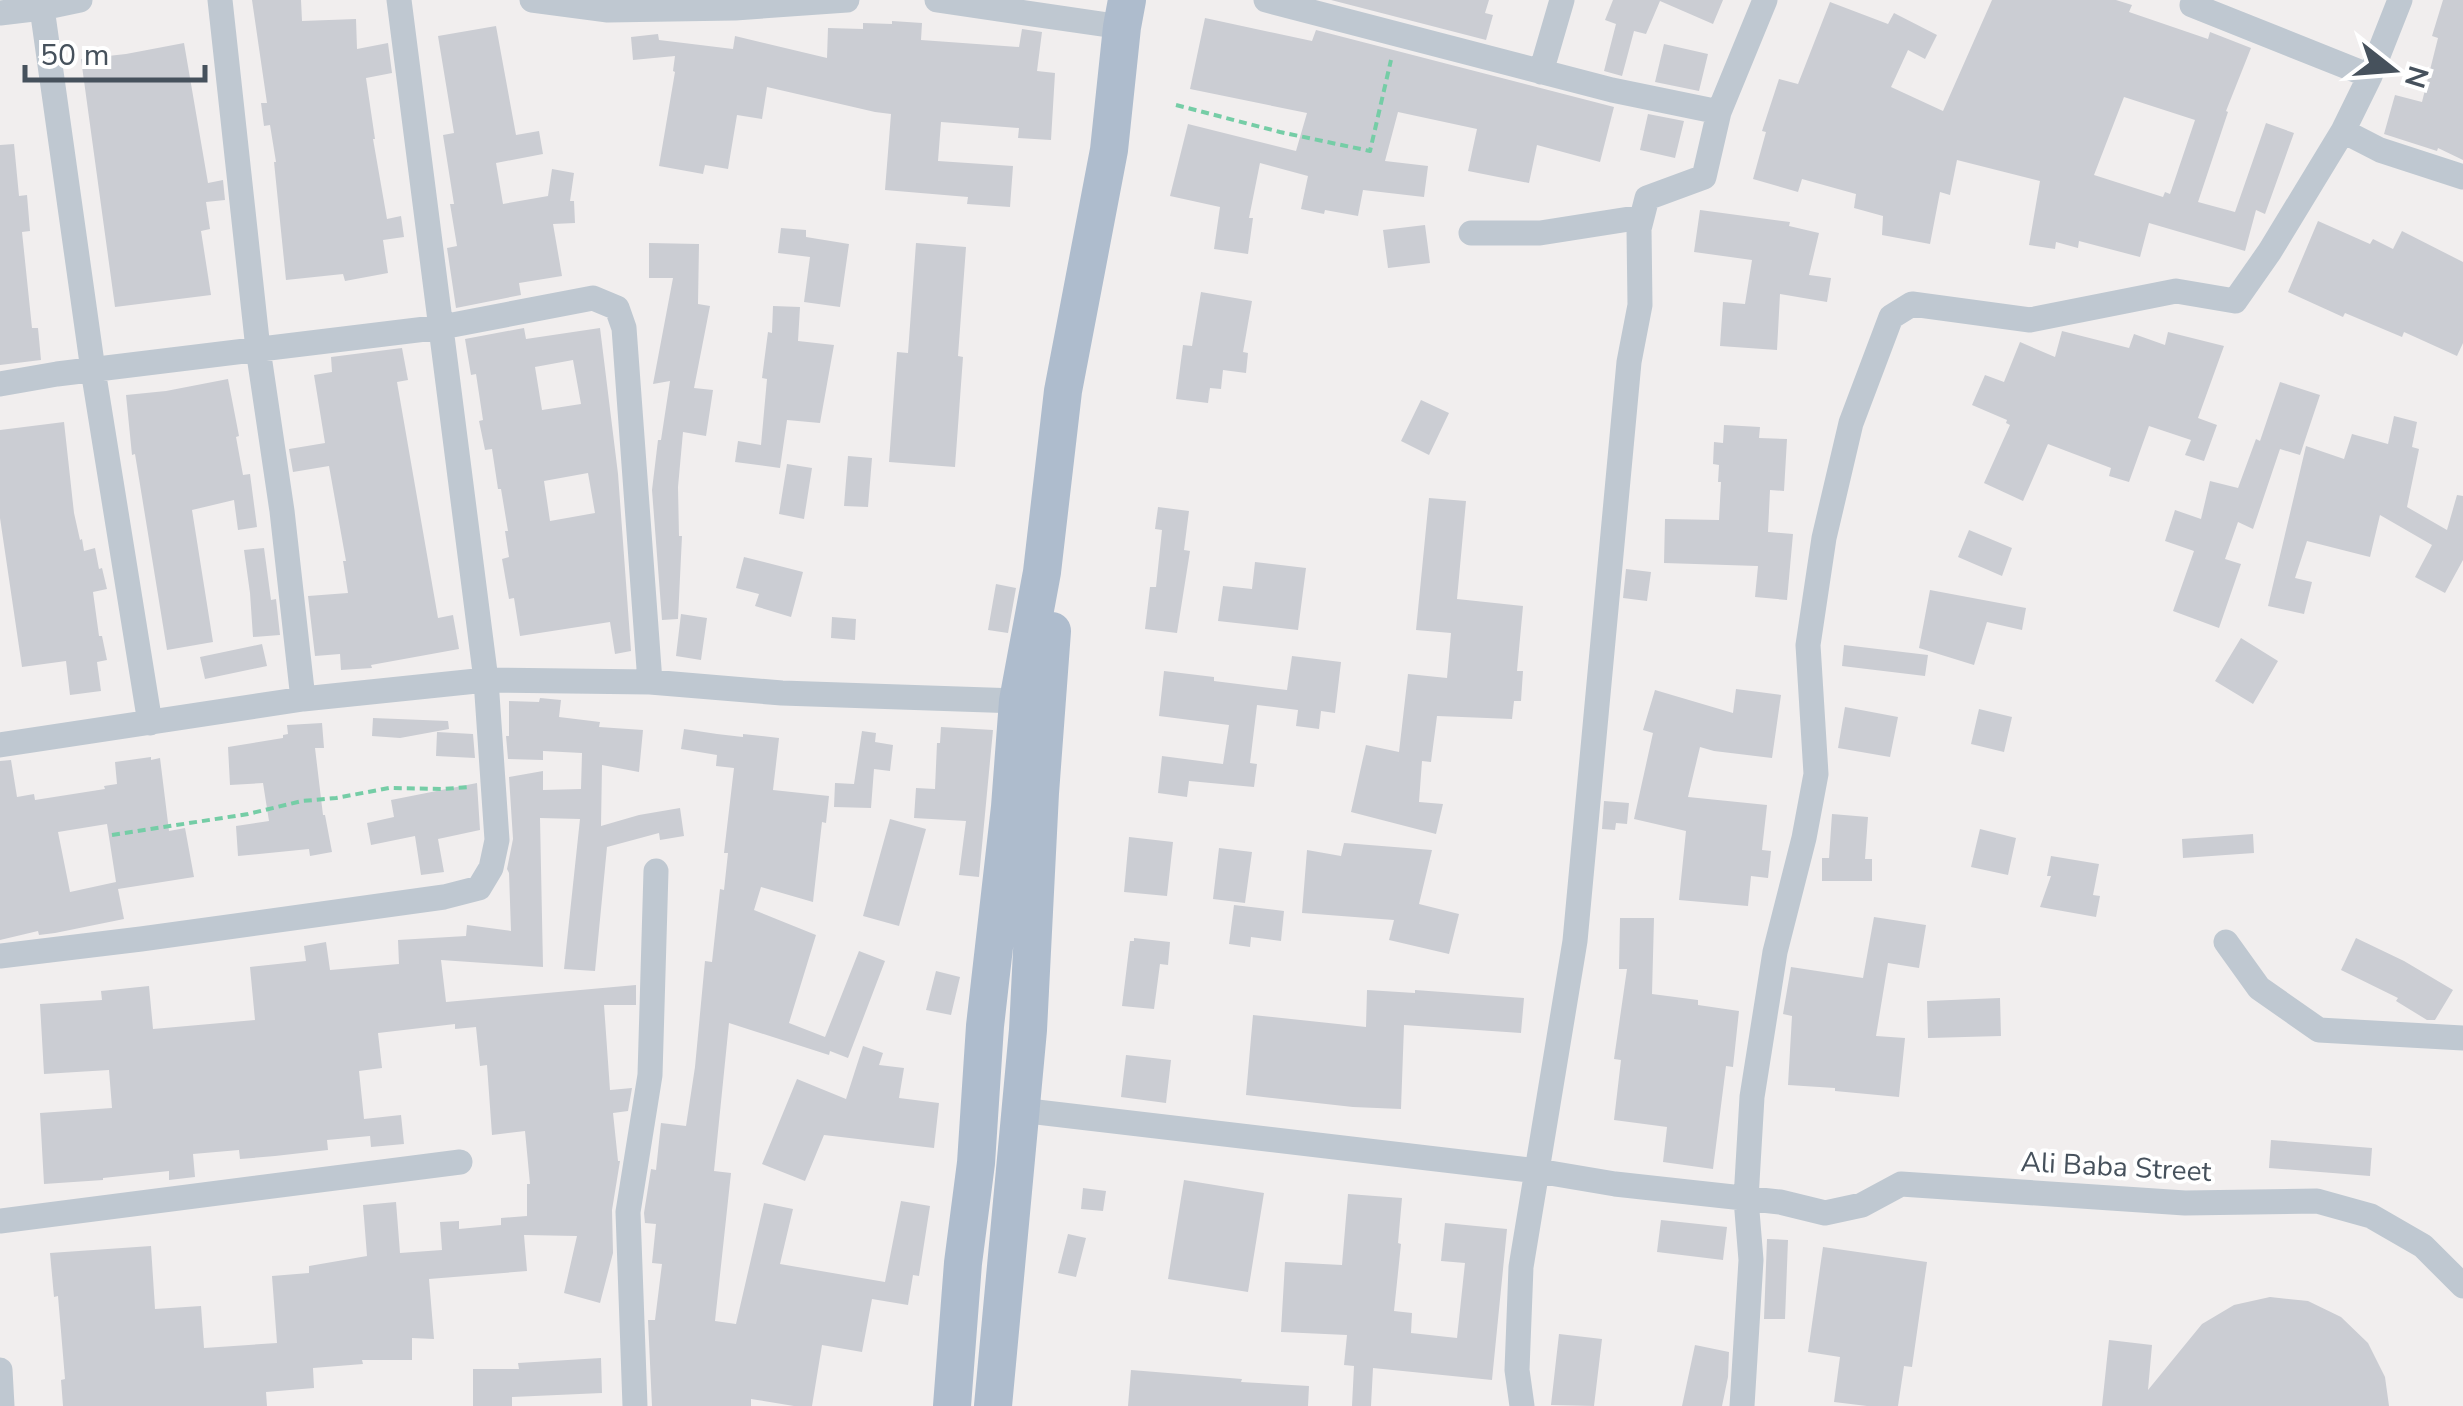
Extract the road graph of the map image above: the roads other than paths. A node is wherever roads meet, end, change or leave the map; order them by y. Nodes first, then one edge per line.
1 (80, 0) edge
2 (220, 0) edge
3 (399, 0) edge
4 (532, 0) edge
5 (846, 0) edge
6 (937, 0) edge
7 (1266, 0) edge
8 (1562, 0) edge
9 (1765, 0) edge
10 (2196, 0) edge
11 (2400, 0) edge
12 (42, 8) junction
13 (1131, 9) edge
14 (0, 13) edge
15 (1541, 72) junction
16 (2370, 76) junction
17 (1719, 112) junction
18 (2343, 131) junction
19 (2463, 177) edge
20 (1642, 217) junction
21 (1472, 234) dead end
22 (442, 327) junction
23 (258, 349) junction
24 (92, 370) junction
25 (0, 384) edge
26 (486, 680) junction
27 (650, 682) junction
28 (1032, 697) junction
29 (303, 699) junction
30 (150, 723) junction
31 (0, 745) edge
32 (656, 871) dead end
33 (2226, 942) dead end
34 (0, 956) edge
35 (2463, 1038) edge
36 (1020, 1110) junction
37 (460, 1162) dead end
38 (1538, 1171) junction
39 (1746, 1199) junction
40 (0, 1221) edge
41 (2463, 1286) edge
42 (0, 1370) edge
43 (2, 1406) edge
44 (635, 1406) edge
45 (952, 1406) edge
46 (993, 1406) edge
47 (1522, 1406) edge
48 (1742, 1406) edge

1 - 12 street
2 - 23 street
3 - 22 street
4 - 5 street
6 - 13 street
7 - 15 street
8 - 15 street
9 - 17 street
10 - 16 street
11 - 16 street
12 - 14 street
12 - 24 street
13 - 28 main road
15 - 17 street
16 - 18 street
17 - 20 street
18 - 19 street
18 - 39 street
20 - 21 street
20 - 38 street
22 - 23 street
22 - 26 street
22 - 27 street
23 - 24 street
23 - 29 street
24 - 25 street
24 - 30 street
26 - 27 street
26 - 29 street
26 - 34 street
27 - 28 street
28 - 36 main road
28 - 45 main road
29 - 30 street
30 - 31 street
32 - 44 street
33 - 35 street
36 - 38 street, Ali Baba Street
36 - 46 main road
37 - 40 street
38 - 39 street, Ali Baba Street
38 - 47 street
39 - 41 street, Ali Baba Street
39 - 48 street
42 - 43 street

